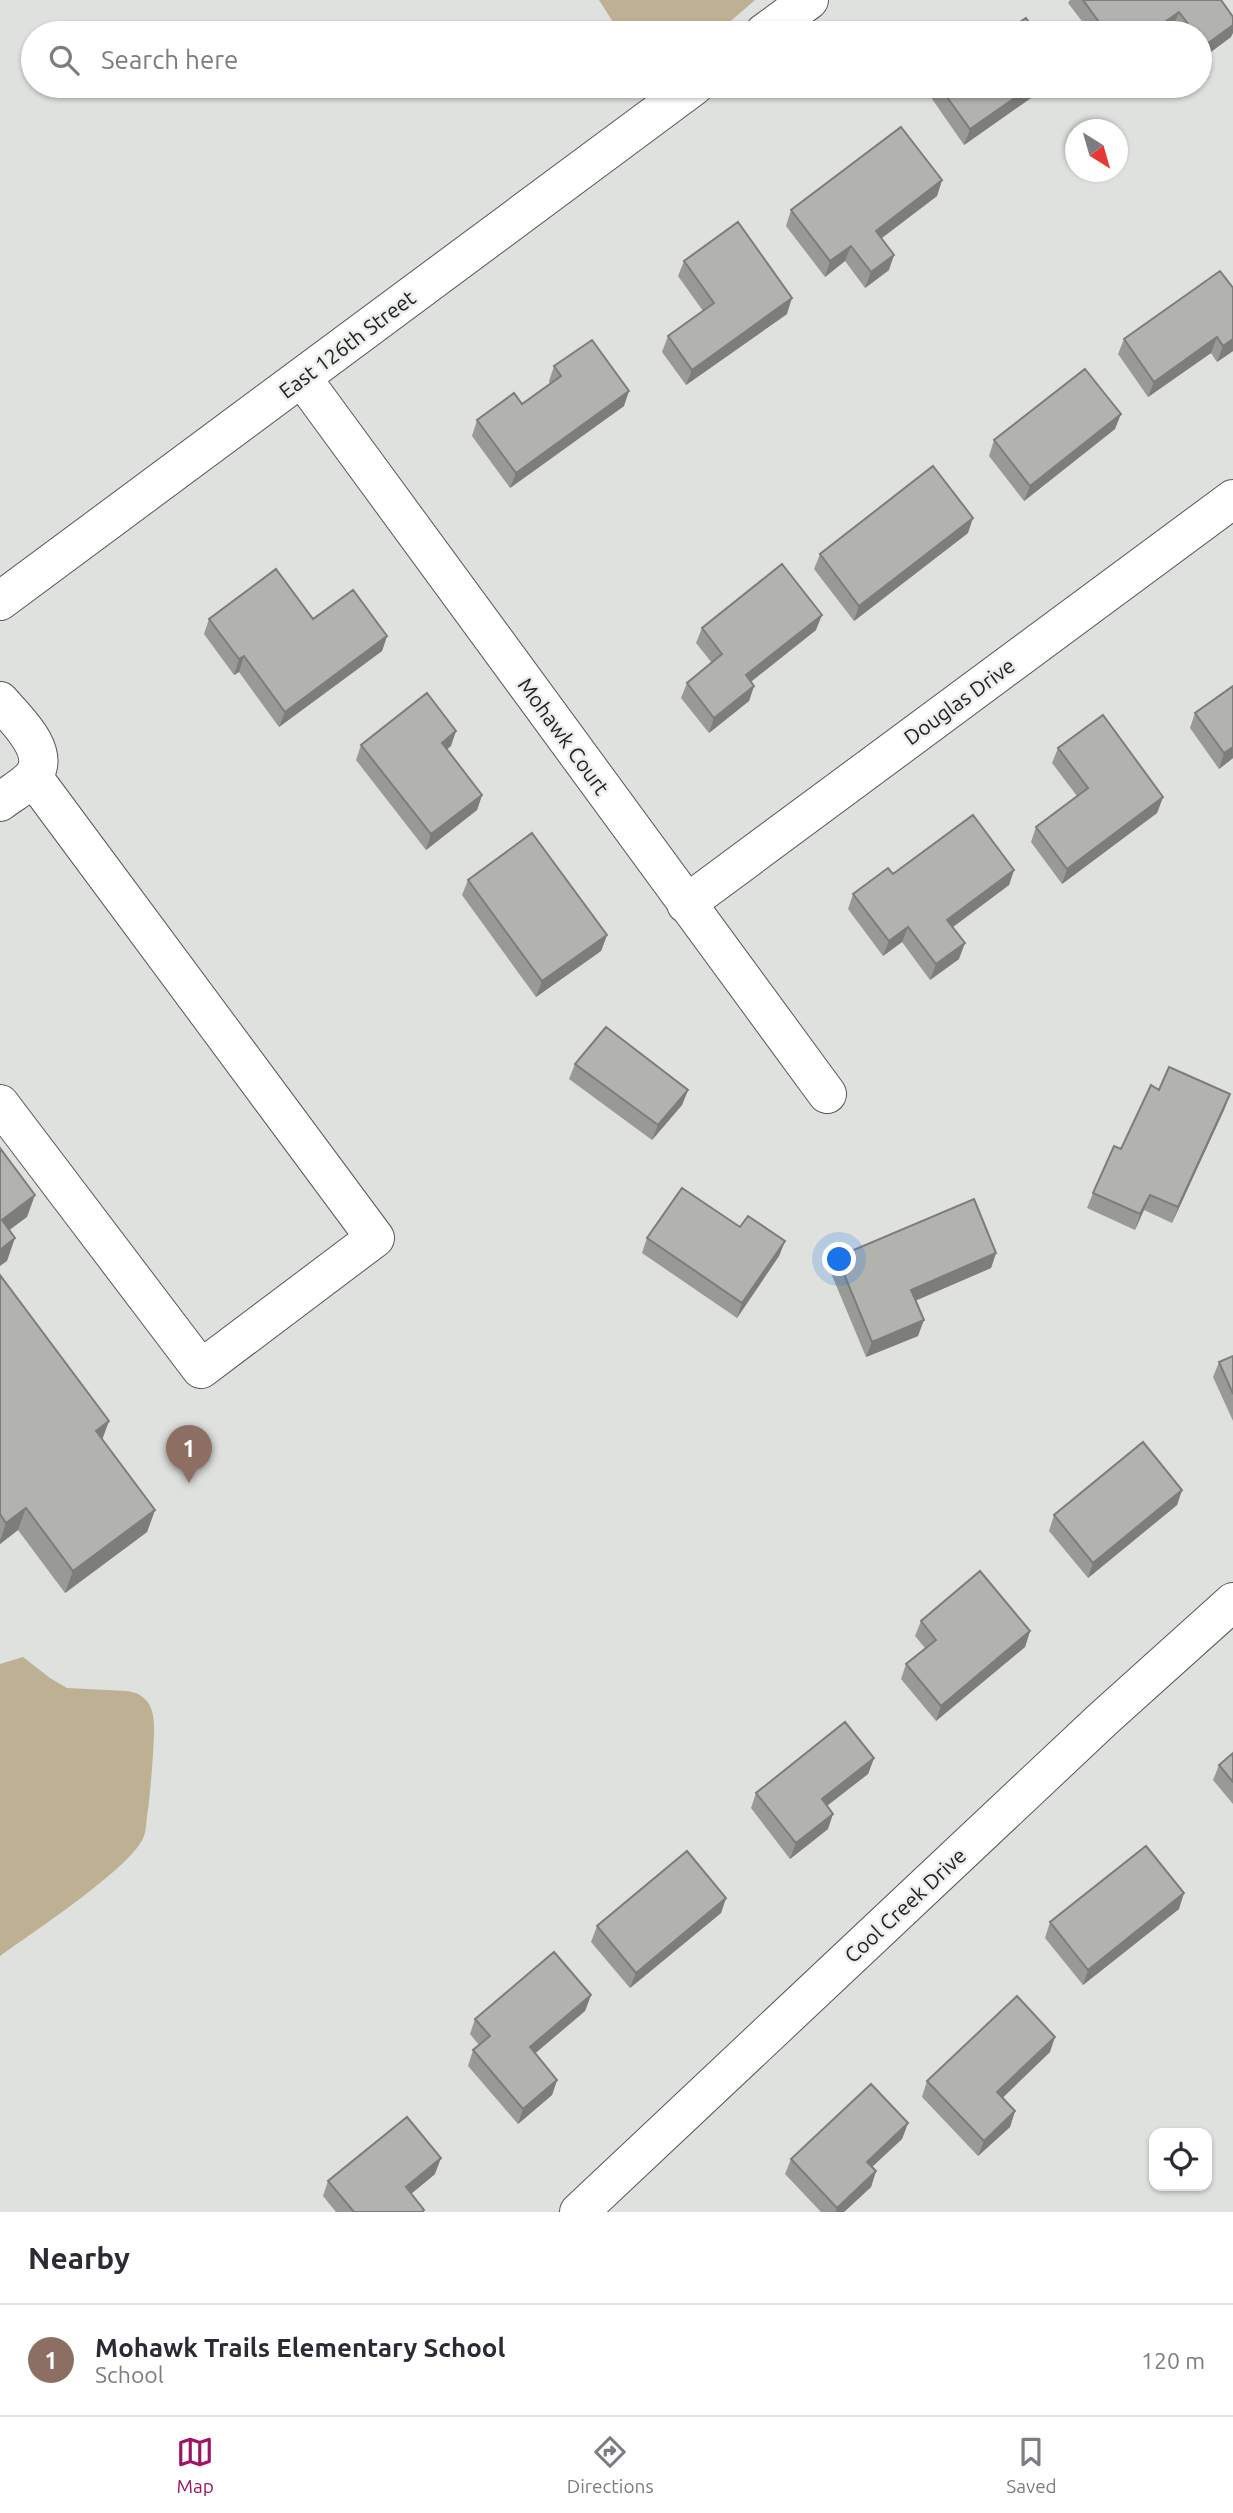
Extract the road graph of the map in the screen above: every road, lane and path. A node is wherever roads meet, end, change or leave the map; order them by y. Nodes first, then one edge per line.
1 (809, 0) edge
2 (780, 21) edge
3 (678, 98) edge
4 (302, 378) junction
5 (1233, 499) edge
6 (0, 601) edge
7 (0, 701) edge
8 (33, 777) junction
9 (0, 802) edge
10 (686, 904) junction
11 (827, 1094) dead end
12 (0, 1104) edge
13 (1233, 1602) edge
14 (579, 2212) edge

1 - 2 street
3 - 4 street, East 126th Street
4 - 6 street, East 126th Street
4 - 10 street, Mohawk Court
5 - 10 street, Douglas Drive
7 - 8 street
8 - 9 street
8 - 12 street
10 - 11 street, Mohawk Court
13 - 14 street, Cool Creek Drive

